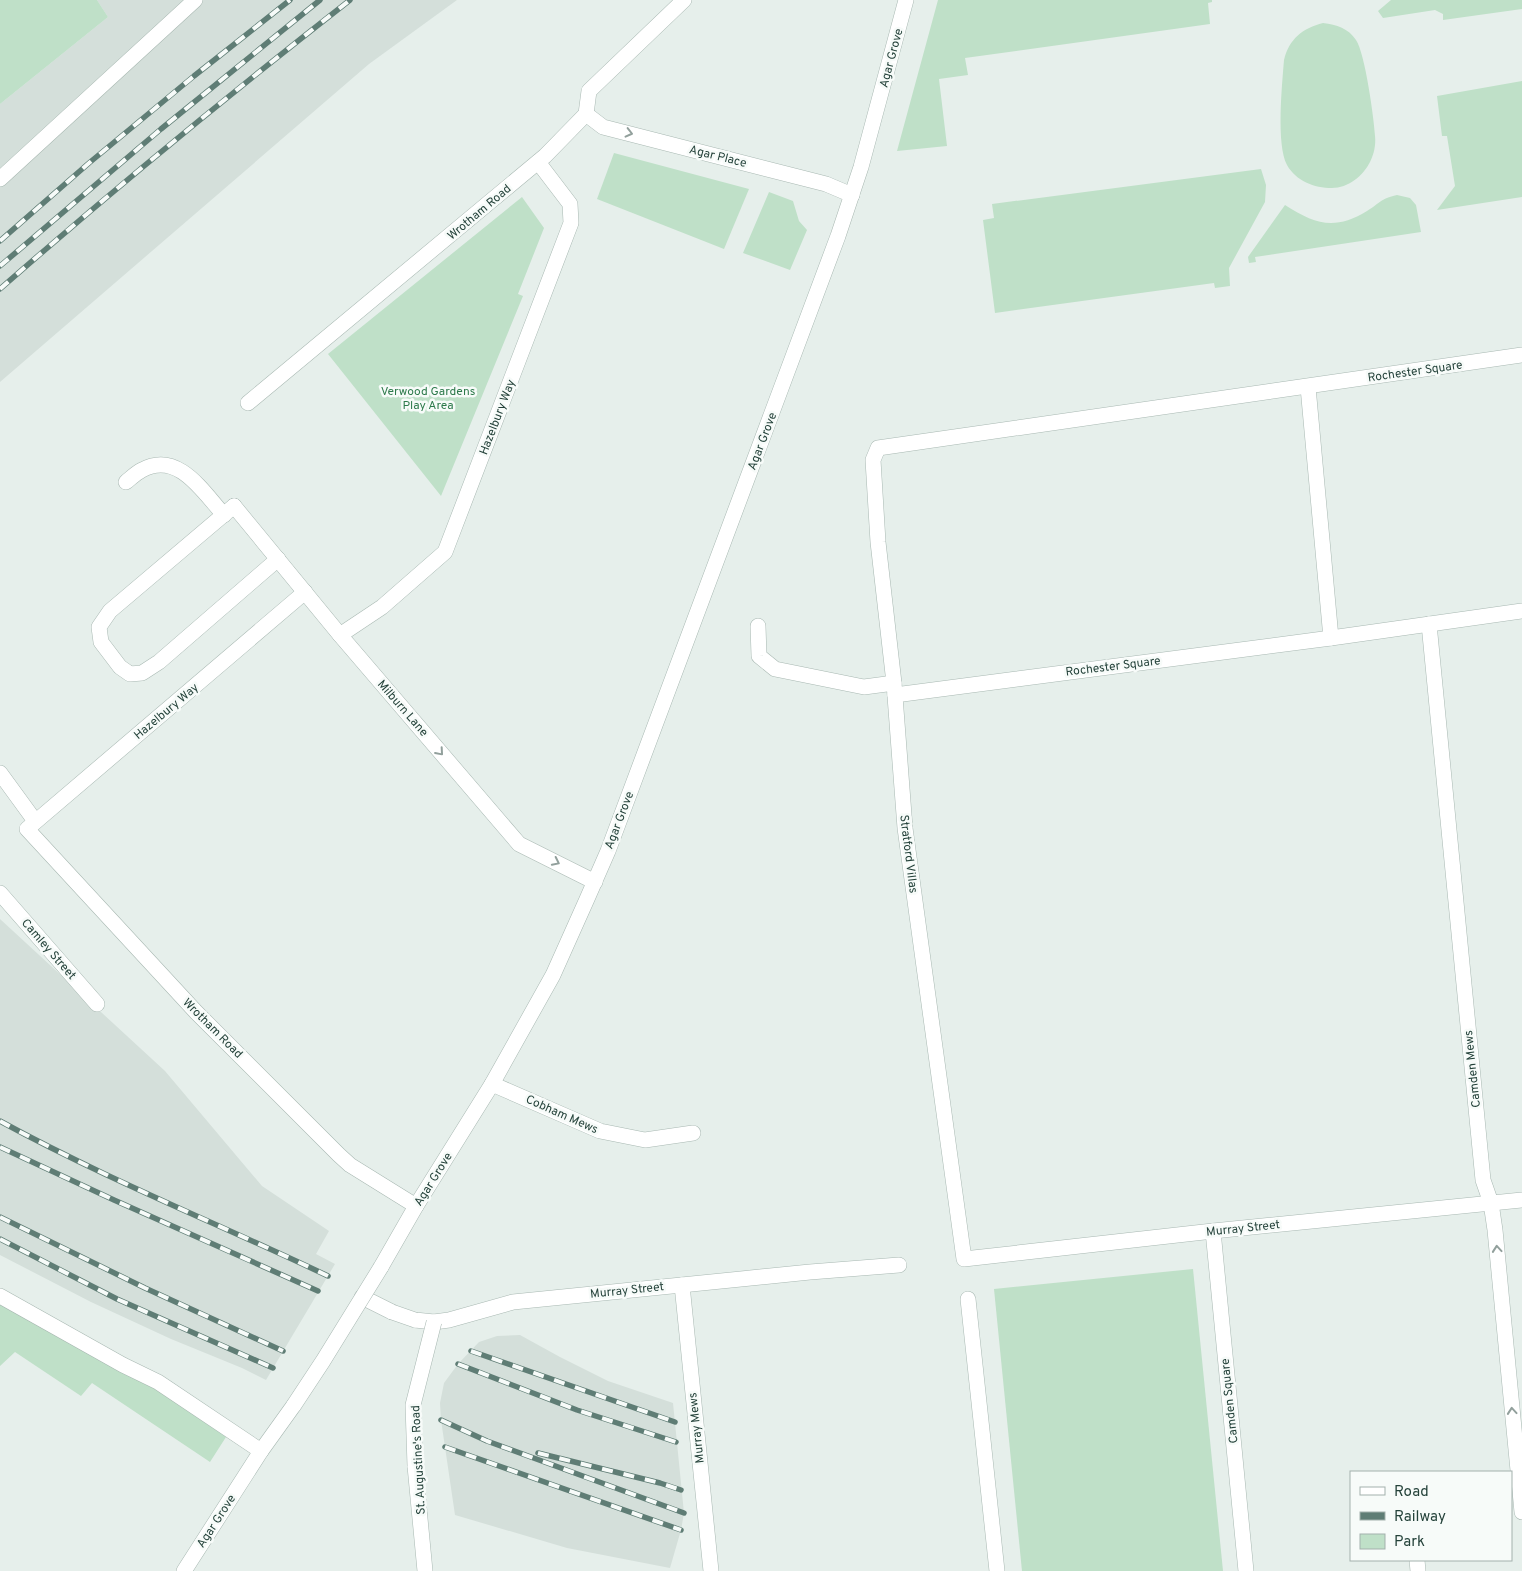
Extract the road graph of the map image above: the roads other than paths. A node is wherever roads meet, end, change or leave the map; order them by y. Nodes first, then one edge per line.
1 (195, 0) edge
2 (684, 0) edge
3 (906, 0) edge
4 (586, 114) junction
5 (538, 162) junction
6 (0, 179) edge
7 (852, 195) junction
8 (1522, 355) edge
9 (1308, 387) junction
10 (248, 403) dead end
11 (878, 448) joint
12 (126, 482) dead end
13 (229, 510) junction
14 (278, 559) junction
15 (306, 592) junction
16 (1522, 611) edge
17 (1429, 624) junction
18 (758, 626) dead end
19 (340, 635) junction
20 (1331, 638) junction
21 (895, 689) junction
22 (0, 773) edge
23 (31, 825) junction
24 (595, 882) junction
25 (0, 894) edge
26 (97, 1004) dead end
27 (492, 1084) junction
28 (693, 1132) dead end
29 (1522, 1200) edge
30 (1491, 1203) junction
31 (416, 1206) junction
32 (1213, 1231) junction
33 (964, 1259) joint
34 (899, 1265) dead end
35 (682, 1285) junction
36 (0, 1296) edge
37 (362, 1297) junction
38 (968, 1299) dead end
39 (434, 1322) junction
40 (260, 1451) junction
41 (1522, 1512) edge
42 (184, 1571) edge
43 (425, 1571) edge
44 (711, 1571) edge
45 (996, 1571) edge
46 (1246, 1571) edge

1 - 6 street
2 - 4 street
3 - 7 street, Agar Grove
4 - 5 street, Wrotham Road
4 -> 7 street, Agar Place
5 - 10 street, Wrotham Road
5 - 19 street, Hazelbury Way
7 - 24 street, Agar Grove
8 - 9 street, Rochester Square
9 - 11 street, Rochester Square
9 - 20 street
11 - 21 street, Stratford Villas
12 - 13 street, Milburn Lane
13 - 14 street, Milburn Lane
13 - 14 street
14 - 15 street, Milburn Lane
15 - 19 street, Milburn Lane
15 - 23 street, Hazelbury Way
16 - 17 street, Rochester Square
17 - 20 street, Rochester Square
17 - 30 street, Camden Mews
18 - 21 street, Rochester Square
19 -> 24 street, Milburn Lane
20 - 21 street, Rochester Square
21 - 33 street, Stratford Villas
22 - 23 street, Wrotham Road
23 - 31 street, Wrotham Road
24 - 27 street, Agar Grove
25 - 26 street, Camley Street
27 - 28 street, Cobham Mews
27 - 31 street, Agar Grove
29 - 30 street, Murray Street
30 - 32 street, Murray Street
41 -> 30 street, Camden Mews
31 - 37 street, Agar Grove, bridge
32 - 33 street, Murray Street
32 - 46 street, Camden Square
34 - 35 street, Murray Street
35 - 39 street, Murray Street
35 - 44 street, Murray Mews
36 - 40 street
37 - 39 street, Murray Street, bridge
37 - 40 street, Agar Grove, bridge
38 - 45 street
39 - 43 street, St. Augustine's Road, bridge
40 - 42 street, Agar Grove

